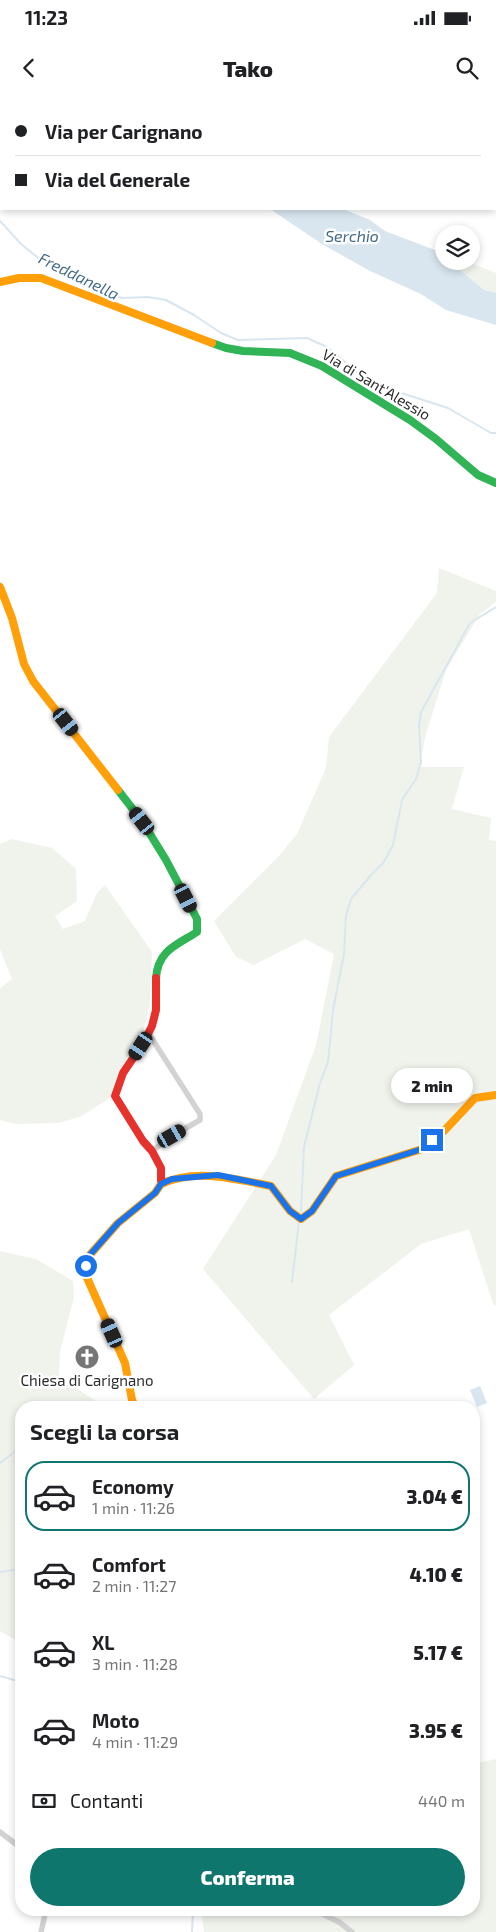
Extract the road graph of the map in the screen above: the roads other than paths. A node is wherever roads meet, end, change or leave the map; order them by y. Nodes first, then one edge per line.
1 (0, 282) edge
2 (496, 483) edge
3 (0, 587) edge
4 (149, 1034) junction
5 (496, 1095) edge
6 (152, 1151) junction
7 (161, 1184) junction
8 (132, 1401) edge
9 (0, 1832) edge
10 (15, 1843) edge
11 (45, 1916) edge
12 (326, 1916) edge
13 (41, 1932) edge
14 (352, 1932) edge

1 - 2 street, Via di Sant'Alessio
3 - 4 street
4 - 6 street
4 - 6 street
5 - 7 street
6 - 7 street
7 - 8 street
9 - 10 street
11 - 13 street
12 - 14 street

